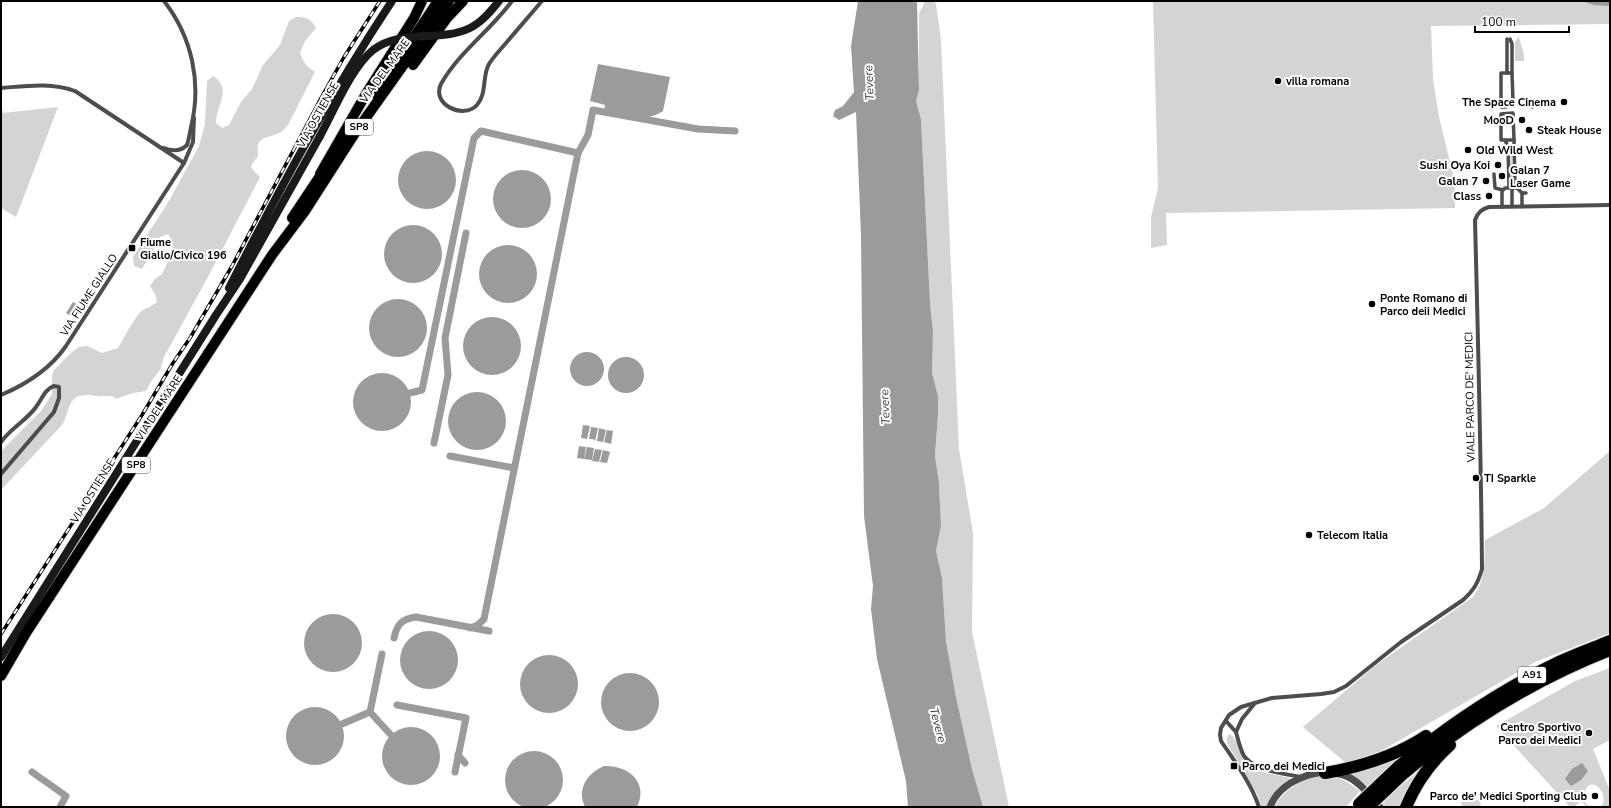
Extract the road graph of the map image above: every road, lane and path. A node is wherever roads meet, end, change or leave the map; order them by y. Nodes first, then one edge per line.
1 (164, 1) edge
2 (392, 1) edge
3 (422, 1) edge
4 (438, 1) edge
5 (449, 1) edge
6 (463, 1) edge
7 (499, 1) edge
8 (512, 1) edge
9 (542, 1) edge
10 (1507, 73) junction
11 (1512, 73) junction
12 (1, 88) edge
13 (1501, 107) dead end
14 (1506, 107) dead end
15 (194, 118) junction
16 (1505, 140) junction
17 (1514, 140) junction
18 (158, 147) junction
19 (184, 163) junction
20 (333, 167) junction
21 (320, 174) junction
22 (1494, 174) dead end
23 (1512, 187) junction
24 (1503, 190) junction
25 (1610, 205) edge
26 (1512, 206) junction
27 (1522, 206) junction
28 (1502, 207) junction
29 (272, 255) junction
30 (216, 315) junction
31 (1, 395) edge
32 (1, 442) edge
33 (1, 474) edge
34 (1610, 641) edge
35 (1610, 650) edge
36 (1, 657) edge
37 (1, 676) edge
38 (1255, 703) junction
39 (1486, 712) junction
40 (1459, 719) junction
41 (1226, 721) junction
42 (1236, 732) junction
43 (1401, 770) junction
44 (1325, 773) junction
45 (1302, 776) junction
46 (1361, 806) edge
47 (1259, 807) edge
48 (1270, 807) edge
49 (1380, 807) edge
50 (1406, 807) edge

1 - 15 street, VIA FIUME GIALLO
2 - 30 main road, VIA OSTIENSE
3 - 21 main road
4 - 21 main road, VIA DEL MARE / SP8
5 - 20 main road, VIA DEL MARE / SP8
6 - 20 main road
7 - 30 main road, VIA OSTIENSE, bridge
8 - 9 street
10 - 11 street
10 - 11 street
10 - 11 street
12 - 18 street, VIA FIUME GIALLO
13 - 14 street
15 - 18 street, VIA FIUME GIALLO
15 - 19 street, VIA FIUME GIALLO
16 - 17 street
16 - 17 street
16 - 23 street
17 - 23 street
18 - 19 street, VIA FIUME GIALLO
19 - 31 street, VIA FIUME GIALLO
20 - 29 main road, VIA DEL MARE / SP8
21 - 29 main road, VIA DEL MARE / SP8
22 - 24 street
23 - 24 street
23 - 26 street
23 - 27 street
24 - 28 street
25 - 27 street
26 - 27 street
26 - 28 street
28 - 38 street, VIALE PARCO DE' MEDICI
29 - 37 main road, VIA DEL MARE / SP8
30 - 36 main road, VIA OSTIENSE
32 - 33 street
34 - 40 highway, A91
35 - 39 highway, A91
38 - 41 street, VIALE PARCO DE' MEDICI
38 - 42 street
39 - 43 highway, A91
39 - 50 highway
40 - 43 highway, A91
40 - 44 highway
41 - 42 street
41 - 47 street
42 - 45 street
43 - 46 highway, A91, bridge
44 - 45 street
44 - 49 street
45 - 48 street

